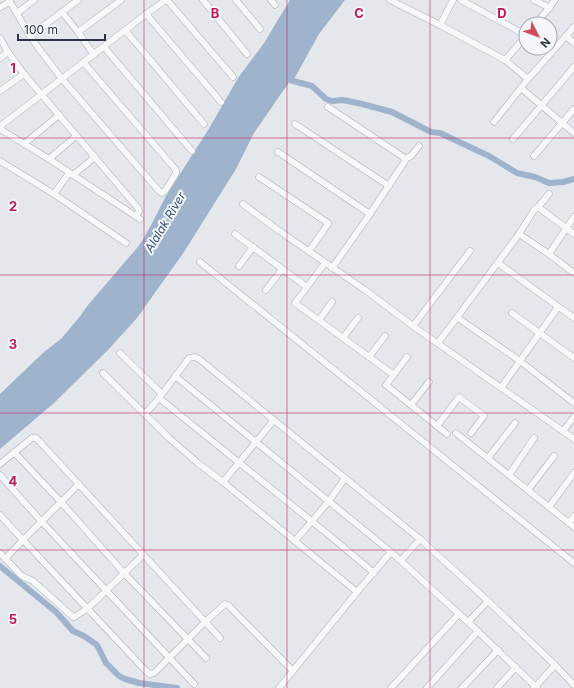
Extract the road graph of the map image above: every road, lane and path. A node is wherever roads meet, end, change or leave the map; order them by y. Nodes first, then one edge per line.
1 (34, 0) edge
2 (78, 0) edge
3 (121, 0) edge
4 (203, 0) edge
5 (236, 0) edge
6 (390, 0) edge
7 (452, 0) edge
8 (460, 0) edge
9 (534, 0) edge
10 (556, 0) edge
11 (9, 1) edge
12 (163, 1) edge
13 (0, 7) edge
14 (550, 8) junction
15 (62, 12) junction
16 (17, 13) junction
17 (146, 14) junction
18 (543, 16) edge
19 (440, 24) junction
20 (574, 26) edge
21 (260, 29) dead end
22 (125, 30) junction
23 (518, 31) edge
24 (78, 32) junction
25 (30, 36) junction
26 (566, 36) junction
27 (0, 38) edge
28 (574, 43) edge
29 (518, 45) edge
30 (104, 47) junction
31 (8, 52) junction
32 (248, 54) dead end
33 (94, 55) junction
34 (0, 58) edge
35 (505, 60) junction
36 (84, 63) junction
37 (574, 67) edge
38 (24, 74) junction
39 (233, 77) dead end
40 (62, 79) junction
41 (528, 79) junction
42 (521, 88) junction
43 (0, 91) edge
44 (41, 95) junction
45 (221, 102) dead end
46 (541, 106) junction
47 (328, 107) dead end
48 (574, 109) edge
49 (59, 114) junction
50 (494, 122) dead end
51 (562, 123) junction
52 (204, 124) dead end
53 (295, 124) dead end
54 (0, 128) edge
55 (574, 133) edge
56 (76, 136) junction
57 (513, 139) dead end
58 (24, 144) junction
59 (419, 146) dead end
60 (192, 151) dead end
61 (278, 152) dead end
62 (534, 156) dead end
63 (95, 157) junction
64 (48, 159) junction
65 (405, 159) junction
66 (0, 161) edge
67 (71, 174) junction
68 (259, 177) dead end
69 (389, 186) junction
70 (54, 194) junction
71 (549, 194) dead end
72 (243, 204) dead end
73 (538, 207) junction
74 (370, 214) junction
75 (574, 217) edge
76 (566, 229) junction
77 (235, 234) dead end
78 (519, 234) junction
79 (574, 234) edge
80 (126, 243) dead end
81 (253, 247) junction
82 (308, 251) junction
83 (470, 251) dead end
84 (549, 254) junction
85 (200, 262) dead end
86 (325, 263) junction
87 (498, 263) junction
88 (239, 266) dead end
89 (332, 268) junction
90 (282, 269) junction
91 (574, 273) edge
92 (307, 287) junction
93 (266, 290) dead end
94 (332, 302) dead end
95 (558, 307) junction
96 (512, 313) dead end
97 (358, 318) dead end
98 (458, 318) junction
99 (574, 318) edge
100 (319, 320) junction
101 (414, 326) junction
102 (540, 333) junction
103 (385, 336) dead end
104 (343, 338) junction
105 (438, 344) junction
106 (120, 353) dead end
107 (369, 357) junction
108 (407, 357) dead end
109 (574, 358) edge
110 (520, 361) junction
111 (103, 373) dead end
112 (394, 375) junction
113 (175, 376) junction
114 (429, 382) dead end
115 (501, 388) junction
116 (160, 395) junction
117 (574, 403) edge
118 (411, 405) junction
119 (145, 414) junction
120 (574, 417) edge
121 (274, 420) junction
122 (515, 423) dead end
123 (437, 426) junction
124 (563, 431) junction
125 (471, 432) dead end
126 (456, 433) dead end
127 (447, 434) dead end
128 (534, 438) dead end
129 (574, 439) edge
130 (256, 442) junction
131 (14, 452) junction
132 (554, 456) dead end
133 (488, 458) junction
134 (239, 463) junction
135 (0, 464) edge
136 (574, 473) edge
137 (508, 475) junction
138 (0, 476) edge
139 (345, 478) junction
140 (223, 482) junction
141 (79, 484) junction
142 (528, 490) junction
143 (329, 501) junction
144 (61, 502) junction
145 (549, 507) junction
146 (0, 514) edge
147 (574, 516) edge
148 (311, 521) junction
149 (42, 522) junction
150 (571, 525) edge
151 (420, 539) junction
152 (23, 540) junction
153 (295, 541) junction
154 (391, 552) junction
155 (0, 553) edge
156 (143, 555) junction
157 (403, 558) dead end
158 (5, 559) junction
159 (574, 563) edge
160 (124, 573) junction
161 (374, 573) junction
162 (106, 591) junction
163 (357, 592) junction
164 (488, 602) junction
165 (87, 609) junction
166 (459, 614) junction
167 (205, 622) junction
168 (468, 622) junction
169 (478, 631) junction
170 (220, 638) dead end
171 (188, 640) junction
172 (498, 650) junction
173 (169, 658) junction
174 (206, 658) dead end
175 (555, 666) junction
176 (516, 667) junction
177 (293, 671) junction
178 (194, 684) dead end
179 (574, 685) edge
180 (279, 688) edge
181 (392, 688) edge
182 (427, 688) edge
183 (462, 688) edge
184 (497, 688) edge
185 (535, 688) edge
186 (571, 688) edge

1 - 16 street
2 - 15 street
3 - 24 street
4 - 32 street
5 - 21 street
6 - 19 street
7 - 19 street
8 - 23 street
9 - 14 street
10 - 14 street
11 - 13 street
11 - 16 street
12 - 17 street
12 - 39 street
14 - 18 street
15 - 24 street
15 - 25 street
16 - 25 street
17 - 22 street
17 - 45 street
19 - 35 street
20 - 26 street
22 - 30 street
22 - 52 street
24 - 33 street
25 - 40 street
26 - 28 street
26 - 41 street
27 - 31 street
29 - 35 street
30 - 33 street
30 - 60 street
31 - 34 street
31 - 38 street
33 - 36 street
35 - 41 street
36 - 40 street
36 - 40 street
37 - 46 street
38 - 43 street
38 - 44 street
40 - 44 street
41 - 42 street
42 - 46 street
42 - 50 street
44 - 49 street
44 - 54 street
46 - 51 street
46 - 57 street
47 - 65 street
48 - 51 street
49 - 56 street
49 - 58 street
51 - 55 street
51 - 62 street
53 - 69 street
54 - 58 street
56 - 63 street
56 - 64 street
58 - 64 street
59 - 65 street
61 - 74 street
63 - 67 street
63 - 67 street
64 - 67 street
65 - 69 street
66 - 70 street
67 - 70 street
68 - 82 street
69 - 74 street
70 - 80 street
71 - 73 street
72 - 82 street
73 - 76 street
73 - 78 street
74 - 89 street
75 - 76 street
76 - 79 street
76 - 84 street
77 - 81 street
78 - 84 street
78 - 87 street
81 - 88 street
81 - 90 street
82 - 86 street
83 - 101 street
84 - 91 street
85 - 159 street
86 - 89 street
86 - 92 street
87 - 95 street
87 - 98 street
89 - 101 street
90 - 92 street
90 - 93 street
92 - 100 street
94 - 100 street
95 - 99 street
95 - 102 street
96 - 102 street
97 - 104 street
98 - 105 street
98 - 110 street
100 - 104 street
101 - 105 street
102 - 109 street
102 - 110 street
103 - 107 street
104 - 107 street
105 - 115 street
106 - 116 street
107 - 112 street
108 - 112 street
110 - 115 street
110 - 117 street
111 - 119 street
112 - 118 street
113 - 116 street
113 - 121 street
113 - 130 street
114 - 118 street
115 - 124 street
116 - 119 street
116 - 134 street
118 - 123 street
119 - 140 street
120 - 124 street
121 - 130 street
121 - 139 street
122 - 133 street
123 - 125 street
123 - 127 street
124 - 129 street
126 - 133 street
128 - 137 street
130 - 134 street
130 - 143 street
131 - 135 street
131 - 141 street
131 - 144 street
132 - 142 street
133 - 137 street
134 - 140 street
134 - 148 street
136 - 145 street
137 - 142 street
138 - 149 street
139 - 143 street
139 - 151 street
140 - 153 street
141 - 144 street
141 - 156 street
142 - 145 street
143 - 148 street
143 - 154 street
144 - 149 street
144 - 160 street
145 - 150 street
146 - 152 street
147 - 150 street
148 - 153 street
148 - 161 street
149 - 152 street
149 - 162 street
151 - 157 street
151 - 164 street
152 - 158 street
152 - 165 street
153 - 163 street
154 - 161 street
154 - 166 street
155 - 158 street
156 - 160 street
156 - 167 street
158 - 165 street
160 - 162 street
160 - 171 street
161 - 163 street
162 - 165 street
162 - 173 street
163 - 177 street
164 - 168 street
164 - 175 street
165 - 173 street
166 - 168 street
166 - 181 street
167 - 170 street
167 - 171 street
167 - 177 street
168 - 169 street
169 - 172 street
169 - 182 street
171 - 173 street
171 - 174 street
172 - 176 street
172 - 183 street
173 - 178 street
175 - 179 street
175 - 185 street
176 - 184 street
176 - 185 street
177 - 180 street
179 - 186 street

